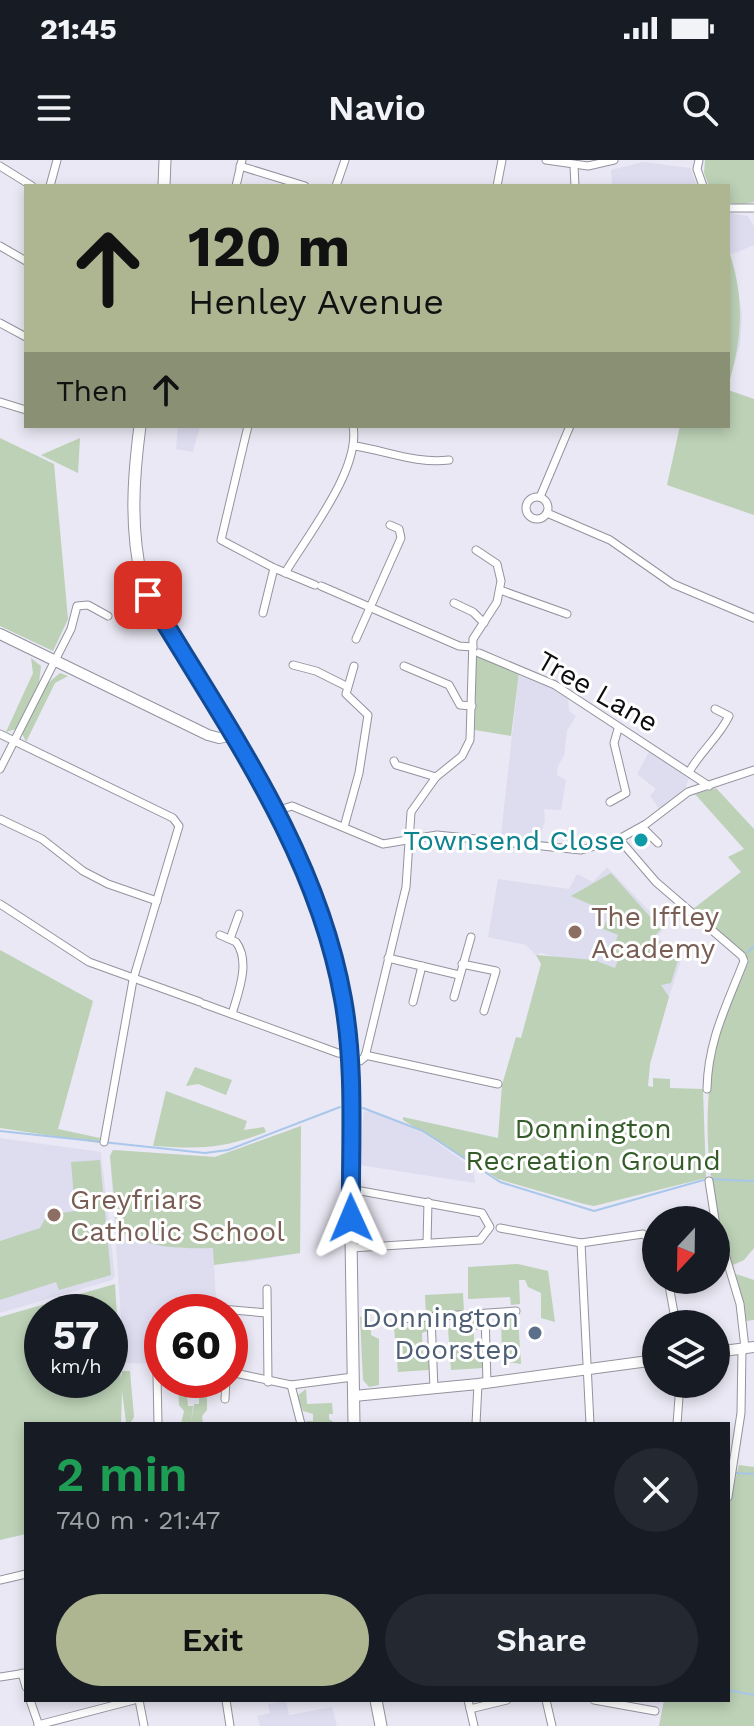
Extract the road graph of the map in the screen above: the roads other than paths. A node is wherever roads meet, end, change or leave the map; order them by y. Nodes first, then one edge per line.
1 (57, 160) edge
2 (165, 160) edge
3 (345, 160) edge
4 (502, 160) edge
5 (546, 160) edge
6 (614, 160) edge
7 (688, 160) edge
8 (699, 161) edge
9 (596, 162) edge
10 (241, 163) edge
11 (0, 166) edge
12 (574, 166) junction
13 (29, 184) edge
14 (51, 184) edge
15 (164, 184) edge
16 (236, 184) edge
17 (299, 184) edge
18 (337, 184) edge
19 (497, 184) edge
20 (575, 184) edge
21 (703, 184) edge
22 (730, 208) edge
23 (754, 210) edge
24 (0, 246) edge
25 (24, 260) edge
26 (0, 323) edge
27 (24, 336) edge
28 (0, 402) edge
29 (24, 409) edge
30 (136, 428) edge
31 (247, 428) edge
32 (353, 428) edge
33 (569, 428) edge
34 (355, 446) junction
35 (449, 460) dead end
36 (540, 497) junction
37 (547, 513) junction
38 (390, 525) dead end
39 (476, 550) dead end
40 (274, 568) junction
41 (285, 573) junction
42 (500, 590) junction
43 (454, 603) dead end
44 (370, 608) junction
45 (262, 614) dead end
46 (567, 614) dead end
47 (108, 616) dead end
48 (754, 618) edge
49 (484, 623) junction
50 (0, 634) edge
51 (356, 639) dead end
52 (476, 650) junction
53 (54, 660) junction
54 (293, 665) dead end
55 (354, 666) dead end
56 (404, 666) dead end
57 (346, 686) junction
58 (472, 706) junction
59 (715, 709) dead end
60 (618, 729) junction
61 (0, 734) edge
62 (233, 735) junction
63 (14, 740) junction
64 (394, 761) dead end
65 (0, 769) edge
66 (754, 770) edge
67 (691, 773) junction
68 (436, 777) junction
69 (709, 786) junction
70 (688, 792) junction
71 (610, 802) dead end
72 (276, 811) junction
73 (0, 819) edge
74 (344, 827) junction
75 (642, 827) junction
76 (619, 839) junction
77 (408, 840) junction
78 (658, 843) dead end
79 (157, 901) junction
80 (0, 904) edge
81 (239, 914) dead end
82 (220, 935) dead end
83 (471, 937) dead end
84 (230, 939) junction
85 (388, 958) junction
86 (462, 964) junction
87 (422, 966) junction
88 (459, 975) junction
89 (133, 980) junction
90 (454, 997) dead end
91 (413, 1002) dead end
92 (484, 1011) dead end
93 (232, 1014) junction
94 (365, 1055) junction
95 (349, 1057) junction
96 (498, 1084) dead end
97 (707, 1089) dead end
98 (104, 1142) dead end
99 (709, 1181) dead end
100 (350, 1189) junction
101 (428, 1202) junction
102 (713, 1206) edge
103 (500, 1228) dead end
104 (642, 1234) edge
105 (427, 1243) junction
106 (581, 1243) junction
107 (351, 1248) junction
108 (730, 1270) edge
109 (267, 1289) dead end
110 (248, 1311) edge
111 (516, 1311) dead end
112 (267, 1313) junction
113 (485, 1314) junction
114 (431, 1317) junction
115 (399, 1319) dead end
116 (747, 1348) edge
117 (642, 1362) edge
118 (587, 1370) junction
119 (248, 1377) edge
120 (353, 1377) junction
121 (268, 1382) junction
122 (483, 1384) junction
123 (291, 1385) junction
124 (434, 1389) junction
125 (354, 1396) junction
126 (156, 1398) edge
127 (679, 1398) edge
128 (158, 1422) edge
129 (300, 1422) edge
130 (354, 1422) edge
131 (476, 1422) edge
132 (590, 1422) edge
133 (677, 1422) edge
134 (730, 1484) edge
135 (24, 1575) edge
136 (0, 1580) edge
137 (24, 1673) edge
138 (0, 1677) edge
139 (31, 1702) edge
140 (128, 1702) edge
141 (137, 1702) edge
142 (226, 1702) edge
143 (376, 1702) edge
144 (546, 1702) edge
145 (605, 1702) edge
146 (469, 1704) edge
147 (655, 1711) dead end
148 (38, 1726) edge
149 (144, 1726) edge
150 (230, 1726) edge
151 (381, 1726) edge
152 (474, 1726) edge
153 (552, 1726) edge

1 - 14 street
2 - 15 main road
3 - 18 street
4 - 19 street
5 - 12 street
6 - 9 street
7 - 8 street
8 - 21 street
9 - 12 street
10 - 16 street
10 - 17 street
11 - 13 street
12 - 20 street
22 - 23 street
24 - 25 street
26 - 27 street
28 - 29 street
30 - 62 main road
31 - 40 street, Tree Lane
32 - 34 street
33 - 36 street
34 - 35 street
34 - 41 street
36 - 37 street
36 - 37 street
37 - 48 street
38 - 44 street
39 - 42 street
40 - 41 street, Tree Lane
40 - 45 street
41 - 44 street, Tree Lane
42 - 46 street
42 - 49 street
43 - 49 street
44 - 51 street
44 - 52 street, Tree Lane
47 - 53 street
49 - 52 street
50 - 53 main road
52 - 58 street
52 - 60 street, Tree Lane
53 - 62 main road
53 - 63 street
54 - 57 street
55 - 57 street
56 - 58 street
57 - 74 street
58 - 68 street
59 - 67 street
60 - 67 street, Tree Lane
60 - 71 street
61 - 63 street
62 - 72 main road
63 - 65 street
63 - 79 street
64 - 68 street
66 - 69 street
67 - 69 street, Tree Lane
67 - 70 street
68 - 77 street
69 - 70 street
70 - 75 street
72 - 74 street
72 - 95 main road
73 - 79 street
74 - 77 street
75 - 76 street
75 - 78 street
76 - 77 street
76 - 97 street
77 - 85 street
79 - 89 street
80 - 89 street
81 - 84 street
82 - 84 street
83 - 86 street
84 - 93 street
85 - 87 street
85 - 94 street
86 - 88 street
86 - 92 street
87 - 88 street
87 - 91 street
88 - 90 street
89 - 93 street
89 - 98 street
93 - 95 street
94 - 95 street
94 - 96 street
95 - 100 main road
99 - 102 street
100 - 101 street
100 - 107 main road
101 - 105 street
101 - 105 street
103 - 106 street
104 - 106 street
105 - 107 street
106 - 118 street
107 - 120 main road
108 - 116 street
109 - 112 street
110 - 112 street
111 - 113 street
112 - 121 street
113 - 114 street
113 - 122 street
114 - 115 street
114 - 124 street
116 - 134 street
117 - 118 main road
118 - 122 main road
118 - 132 street
119 - 121 street
120 - 123 street
120 - 125 main road
121 - 123 street
122 - 124 main road
122 - 131 street
123 - 129 street
124 - 125 main road
125 - 130 main road
126 - 128 street
127 - 133 street
135 - 136 street
137 - 138 street
139 - 148 street
140 - 148 street
141 - 149 street
142 - 150 street
143 - 151 main road
144 - 153 street
145 - 147 street
146 - 152 street

